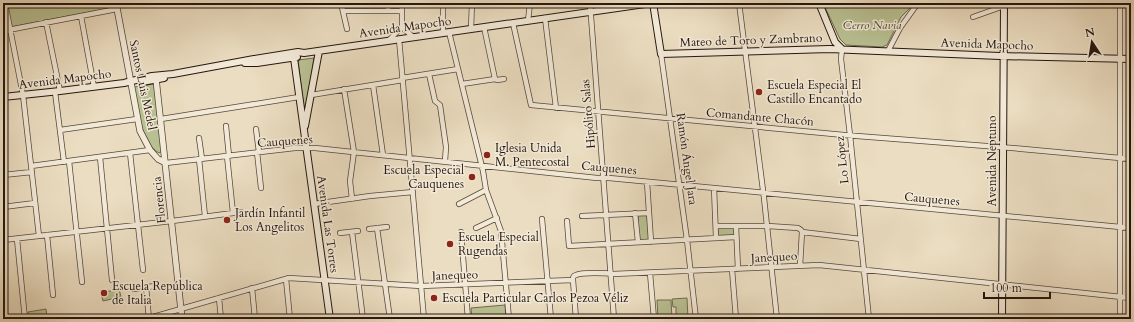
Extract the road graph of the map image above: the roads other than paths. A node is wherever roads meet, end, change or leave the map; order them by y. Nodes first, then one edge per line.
1 (5, 3) edge
2 (341, 3) edge
3 (388, 3) edge
4 (402, 3) edge
5 (444, 3) edge
6 (472, 3) edge
7 (530, 3) edge
8 (590, 3) edge
9 (653, 3) edge
10 (739, 3) edge
11 (819, 3) edge
12 (918, 3) edge
13 (1120, 3) edge
14 (1004, 4) edge
15 (116, 6) edge
16 (343, 11) junction
17 (388, 11) junction
18 (402, 11) junction
19 (590, 12) junction
20 (81, 16) junction
21 (973, 17) dead end
22 (545, 18) junction
23 (528, 21) junction
24 (46, 22) junction
25 (513, 23) junction
26 (402, 27) junction
27 (484, 27) junction
28 (10, 29) junction
29 (347, 29) dead end
30 (471, 29) junction
31 (3, 31) edge
32 (446, 32) junction
33 (413, 37) junction
34 (398, 39) junction
35 (388, 41) junction
36 (836, 42) junction
37 (829, 49) junction
38 (842, 49) junction
39 (319, 51) junction
40 (746, 51) junction
41 (888, 51) junction
42 (304, 53) junction
43 (661, 54) junction
44 (1004, 56) junction
45 (294, 58) junction
46 (1121, 59) junction
47 (1131, 59) edge
48 (242, 62) junction
49 (458, 69) junction
50 (429, 74) junction
51 (154, 78) junction
52 (402, 79) junction
53 (495, 79) junction
54 (504, 79) dead end
55 (130, 82) junction
56 (462, 84) junction
57 (373, 85) junction
58 (94, 87) junction
59 (344, 89) junction
60 (58, 92) junction
61 (23, 95) junction
62 (311, 95) junction
63 (3, 97) edge
64 (299, 97) junction
65 (556, 108) junction
66 (598, 112) junction
67 (670, 118) junction
68 (137, 119) junction
69 (161, 119) junction
70 (226, 126) dead end
71 (755, 126) junction
72 (256, 128) dead end
73 (60, 130) junction
74 (304, 131) junction
75 (850, 135) junction
76 (199, 138) dead end
77 (1003, 147) junction
78 (306, 148) junction
79 (150, 150) junction
80 (258, 152) junction
81 (354, 152) junction
82 (130, 153) junction
83 (383, 155) junction
84 (228, 156) junction
85 (100, 157) junction
86 (410, 157) junction
87 (1121, 158) junction
88 (200, 159) junction
89 (1131, 159) edge
90 (445, 161) junction
91 (66, 162) junction
92 (166, 163) junction
93 (482, 165) junction
94 (32, 169) junction
95 (3, 175) edge
96 (603, 178) junction
97 (648, 182) junction
98 (412, 185) junction
99 (679, 185) junction
100 (447, 186) dead end
101 (261, 188) dead end
102 (714, 188) junction
103 (486, 190) junction
104 (413, 192) junction
105 (764, 193) junction
106 (352, 199) junction
107 (857, 202) junction
108 (35, 203) junction
109 (314, 204) junction
110 (459, 204) dead end
111 (3, 207) edge
112 (241, 212) dead end
113 (233, 213) junction
114 (635, 213) junction
115 (649, 213) junction
116 (605, 215) junction
117 (1003, 215) junction
118 (205, 216) junction
119 (582, 216) dead end
120 (497, 218) junction
121 (542, 219) dead end
122 (567, 221) dead end
123 (172, 222) junction
124 (138, 225) junction
125 (716, 226) junction
126 (736, 226) junction
127 (768, 226) junction
128 (387, 227) dead end
129 (1120, 227) junction
130 (377, 228) junction
131 (476, 228) dead end
132 (1131, 228) edge
133 (107, 229) junction
134 (369, 229) dead end
135 (358, 231) dead end
136 (76, 232) junction
137 (352, 232) junction
138 (460, 232) dead end
139 (802, 232) junction
140 (340, 233) dead end
141 (39, 236) junction
142 (47, 236) junction
143 (736, 237) junction
144 (716, 238) junction
145 (17, 239) junction
146 (862, 239) junction
147 (3, 240) edge
148 (687, 240) junction
149 (638, 242) junction
150 (651, 242) junction
151 (608, 244) junction
152 (800, 266) junction
153 (773, 267) junction
154 (732, 269) junction
155 (738, 269) junction
156 (143, 270) dead end
157 (865, 270) junction
158 (691, 271) junction
159 (610, 273) junction
160 (650, 273) junction
161 (286, 279) junction
162 (112, 280) dead end
163 (325, 280) junction
164 (573, 280) junction
165 (548, 281) junction
166 (82, 282) dead end
167 (358, 282) junction
168 (506, 283) junction
169 (385, 284) junction
170 (465, 284) junction
171 (1003, 284) junction
172 (155, 286) dead end
173 (421, 286) junction
174 (146, 288) junction
175 (252, 288) junction
176 (134, 289) dead end
177 (53, 295) dead end
178 (1120, 296) junction
179 (219, 298) junction
180 (1131, 298) edge
181 (181, 309) junction
182 (25, 319) edge
183 (148, 319) edge
184 (182, 319) edge
185 (221, 319) edge
186 (255, 319) edge
187 (290, 319) edge
188 (330, 319) edge
189 (363, 319) edge
190 (390, 319) edge
191 (424, 319) edge
192 (468, 319) edge
193 (509, 319) edge
194 (551, 319) edge
195 (576, 319) edge
196 (614, 319) edge
197 (654, 319) edge
198 (696, 319) edge
199 (736, 319) edge
200 (777, 319) edge
201 (869, 319) edge
202 (1002, 319) edge
203 (1120, 319) edge

1 - 28 street
2 - 16 street
3 - 17 street
4 - 18 street
5 - 32 street
6 - 30 street
7 - 23 street
8 - 19 street, Hipólito Salas
9 - 19 main road, Avenida Mapocho
9 - 43 main road, Ramón Ángel Jara
10 - 40 street
11 - 36 main road
12 - 41 street
13 - 46 street
14 - 21 street
14 - 44 main road, Avenida Neptuno
15 - 20 street
15 - 55 street, Santos Luis Medel
16 - 17 street
16 - 29 street
17 - 18 street
18 - 26 street
19 - 22 main road, Avenida Mapocho
19 - 66 street, Hipólito Salas
20 - 24 street
20 - 58 street
22 - 23 main road, Avenida Mapocho
22 - 65 street
23 - 25 main road, Avenida Mapocho
24 - 28 street
24 - 60 street
25 - 27 main road, Avenida Mapocho
25 - 65 street, Comandante Chacón
26 - 33 street
26 - 35 street
27 - 30 main road, Avenida Mapocho
27 - 53 street
28 - 31 street
28 - 61 street
30 - 32 main road, Avenida Mapocho
32 - 33 main road, Avenida Mapocho
32 - 49 street
33 - 34 main road, Avenida Mapocho
34 - 35 main road, Avenida Mapocho
34 - 52 street
35 - 39 main road, Avenida Mapocho
36 - 37 main road
36 - 38 main road
37 - 38 main road, Mateo de Toro y Zambrano
37 - 40 main road, Mateo de Toro y Zambrano
38 - 41 main road, Avenida Mapocho
38 - 75 street, Lo López
39 - 42 main road, Avenida Mapocho
39 - 62 main road, Avenida Las Torres
40 - 43 main road, Mateo de Toro y Zambrano
40 - 71 street
41 - 44 main road, Avenida Mapocho
42 - 45 main road, Avenida Mapocho
42 - 48 main road, Avenida Mapocho
43 - 67 street, Ramón Ángel Jara
44 - 46 main road, Avenida Mapocho
44 - 77 main road, Avenida Neptuno
45 - 48 main road, Avenida Mapocho
45 - 64 main road, Avenida Las Torres
46 - 47 main road, Avenida Mapocho
46 - 87 street
48 - 51 main road, Avenida Mapocho
49 - 50 street
49 - 56 street
50 - 52 street
50 - 90 street
51 - 55 main road, Avenida Mapocho
51 - 69 street, Florencia
52 - 57 street
52 - 86 street
53 - 54 street
53 - 56 street
55 - 58 main road, Avenida Mapocho
55 - 68 street, Santos Luis Medel
56 - 93 street
57 - 59 street
57 - 83 street
58 - 60 main road, Avenida Mapocho
59 - 62 street
59 - 81 street
60 - 61 main road, Avenida Mapocho
60 - 73 street
61 - 63 main road, Avenida Mapocho
61 - 94 street
62 - 74 main road, Avenida Las Torres
64 - 69 street
64 - 74 main road, Avenida Las Torres
65 - 66 street, Comandante Chacón
66 - 67 street, Comandante Chacón
66 - 96 street, Hipólito Salas
67 - 71 street, Comandante Chacón
67 - 99 street, Ramón Ángel Jara
68 - 73 street
68 - 79 street, Santos Luis Medel
69 - 92 street, Florencia
70 - 84 street
71 - 75 street, Comandante Chacón
71 - 105 street
72 - 80 street
73 - 91 street
74 - 78 main road, Avenida Las Torres
75 - 77 street, Comandante Chacón
75 - 107 street, Lo López
76 - 88 street
77 - 87 street, Comandante Chacón
77 - 117 main road, Avenida Neptuno
78 - 80 street, Cauquenes
78 - 81 street, Cauquenes
78 - 109 main road, Avenida Las Torres
79 - 82 street
79 - 92 street, Santos Luis Medel
80 - 84 street, Cauquenes
80 - 101 street
81 - 83 street, Cauquenes
81 - 106 street
82 - 85 street
82 - 124 street
83 - 86 street, Cauquenes
84 - 88 street, Cauquenes
84 - 113 street
85 - 91 street
85 - 133 street
86 - 90 street, Cauquenes
86 - 98 street
87 - 89 street, Comandante Chacón
87 - 129 street
88 - 92 street, Cauquenes
88 - 118 street
90 - 93 street, Cauquenes
91 - 94 street
91 - 136 street
92 - 123 street, Florencia
93 - 96 street, Cauquenes
93 - 103 street
94 - 95 street
94 - 108 street
96 - 97 street, Cauquenes
96 - 116 street, Hipólito Salas
97 - 99 street, Cauquenes
97 - 115 street
98 - 100 street
98 - 104 street
99 - 102 street, Cauquenes
99 - 148 street, Ramón Ángel Jara
102 - 105 street, Cauquenes
102 - 125 street
103 - 110 street
103 - 120 street
104 - 106 street
104 - 173 street
105 - 107 street, Cauquenes
105 - 127 street
106 - 109 street
107 - 117 street, Cauquenes
107 - 146 street, Lo López
108 - 111 street
108 - 141 street
109 - 163 main road, Avenida Las Torres
112 - 113 street
113 - 118 street
114 - 115 street
114 - 116 street
114 - 149 street
115 - 150 street
116 - 119 street
116 - 151 street, Hipólito Salas
117 - 129 street, Cauquenes
117 - 171 main road, Avenida Neptuno
118 - 123 street
120 - 131 street
120 - 168 street
121 - 165 street
122 - 151 street
123 - 124 street
123 - 181 street, Florencia
124 - 133 street
124 - 156 street
125 - 126 street
125 - 144 street
126 - 127 street
126 - 143 street
127 - 139 street
127 - 153 street
128 - 130 street
129 - 132 street, Cauquenes
129 - 178 street
130 - 134 street
130 - 169 street
133 - 136 street
133 - 162 street
135 - 137 street
136 - 142 street
136 - 166 street
137 - 140 street
137 - 167 street
138 - 170 street
139 - 146 street
139 - 152 street
141 - 142 street
141 - 145 street
142 - 177 street
143 - 144 street
143 - 155 street
144 - 148 street
145 - 147 street
145 - 182 street
146 - 157 street, Lo López
148 - 150 street
148 - 158 street, Ramón Ángel Jara
149 - 150 street
149 - 151 street
151 - 159 street, Hipólito Salas
152 - 153 street, Janequeo
152 - 157 street, Janequeo
153 - 155 street, Janequeo
153 - 200 street
154 - 155 street, Janequeo
154 - 158 street, Janequeo
154 - 199 street
157 - 171 street, Janequeo
157 - 201 street, Lo López
158 - 160 street, Janequeo
158 - 198 street, Ramón Ángel Jara
159 - 160 street, Janequeo
159 - 164 street, Janequeo
159 - 196 street, Hipólito Salas
160 - 197 street
161 - 163 street, Janequeo
161 - 175 street, Janequeo
161 - 187 street
163 - 167 street, Janequeo
163 - 188 main road, Avenida Las Torres
164 - 165 street, Janequeo
164 - 195 street
165 - 168 street, Janequeo
165 - 194 street
167 - 169 street, Janequeo
167 - 189 street
168 - 170 street, Janequeo
168 - 193 street
169 - 173 street, Janequeo
169 - 190 street
170 - 173 street, Janequeo
170 - 192 street
171 - 178 street, Janequeo
171 - 202 main road, Avenida Neptuno
172 - 174 street
173 - 191 street
174 - 176 street
174 - 183 street
175 - 179 street, Janequeo
175 - 186 street
178 - 180 street, Janequeo
178 - 203 street
179 - 181 street, Janequeo
179 - 185 street
181 - 183 street, Janequeo
181 - 184 street, Florencia

